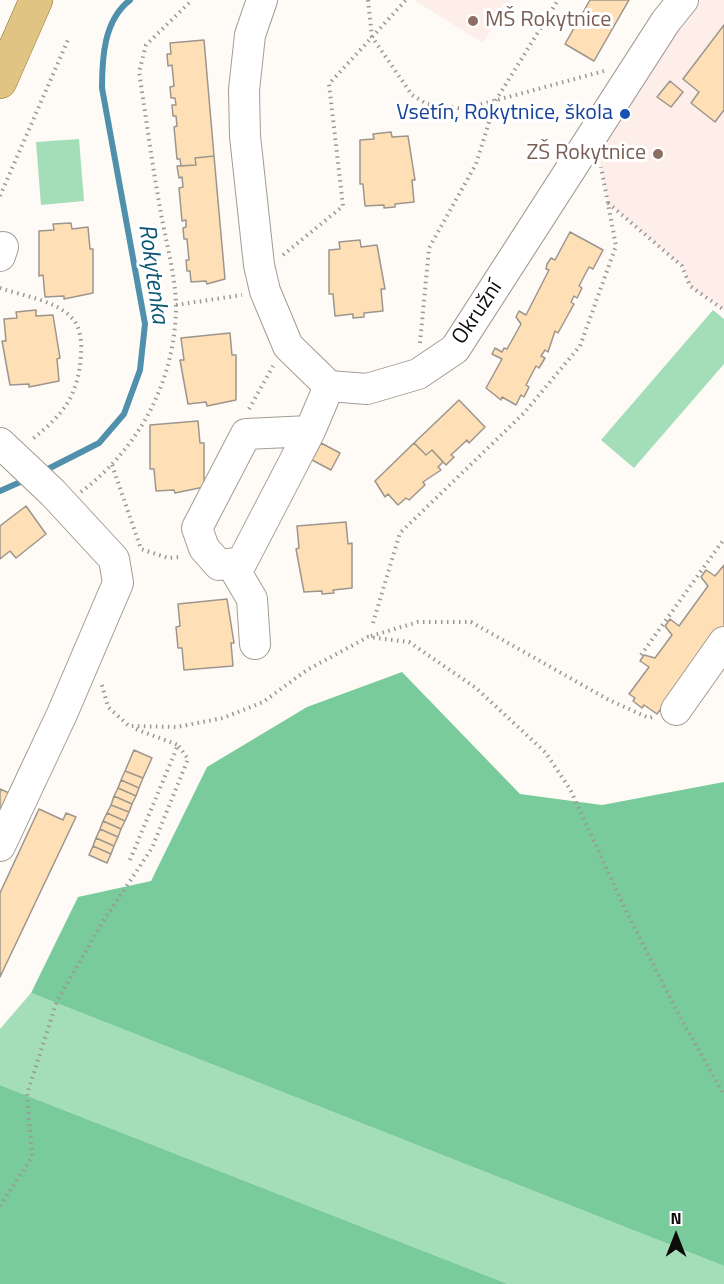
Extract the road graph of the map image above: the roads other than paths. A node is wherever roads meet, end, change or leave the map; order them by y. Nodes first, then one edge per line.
1 (36, 0) edge
2 (262, 0) edge
3 (683, 0) edge
4 (0, 82) edge
5 (329, 386) junction
6 (310, 431) junction
7 (11, 452) edge
8 (232, 565) junction
9 (724, 642) edge
10 (255, 644) dead end
11 (676, 710) road end
12 (0, 846) edge

1 - 4 main road
2 - 5 street
3 - 5 street, Okružní
5 - 6 street
6 - 8 street
6 - 8 street
7 - 12 street
8 - 10 street
9 - 11 street

